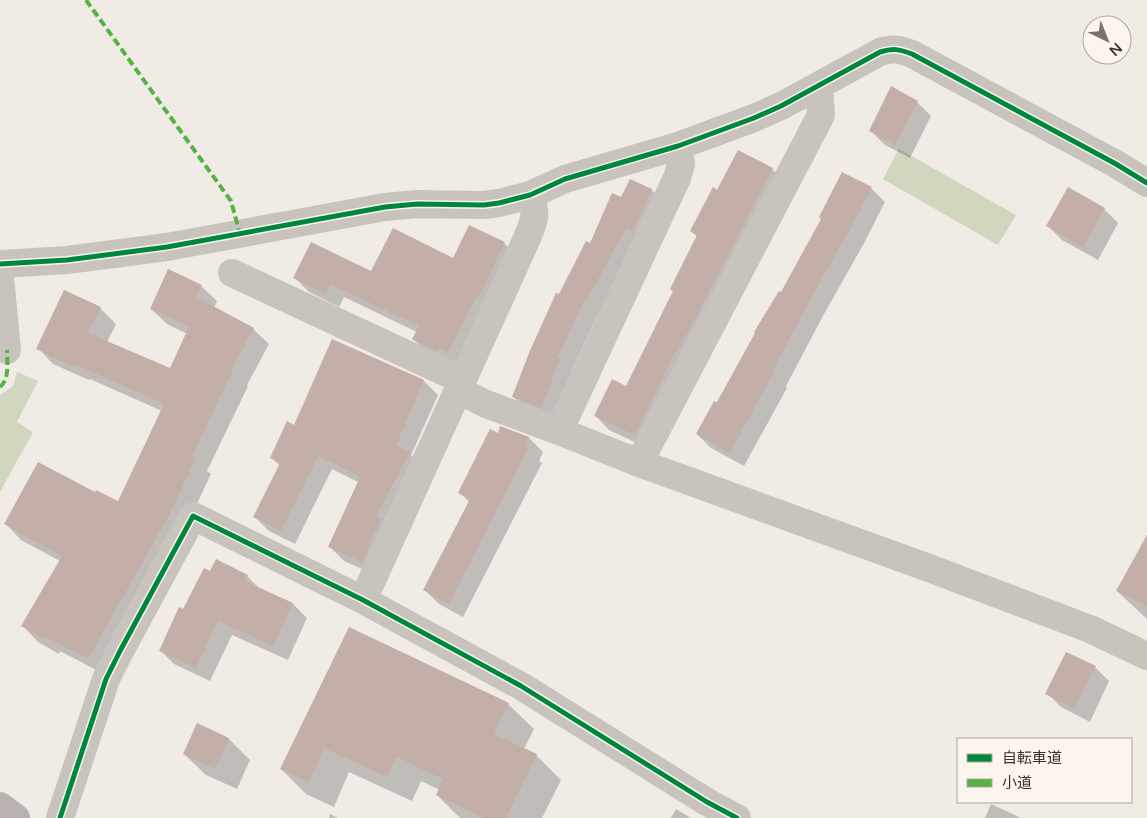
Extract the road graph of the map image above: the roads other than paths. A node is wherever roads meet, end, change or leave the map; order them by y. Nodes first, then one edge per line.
1 (819, 86) junction
2 (678, 146) junction
3 (1147, 183) edge
4 (530, 195) junction
5 (0, 264) edge
6 (232, 273) dead end
7 (0, 277) edge
8 (7, 350) dead end
9 (460, 385) junction
10 (559, 431) junction
11 (639, 463) junction
12 (363, 600) junction
13 (1147, 656) edge
14 (0, 806) edge
15 (16, 818) edge
16 (60, 818) edge
17 (737, 818) edge

1 - 2 street
1 - 3 street
1 - 11 street
2 - 4 street
2 - 10 street
4 - 5 street
4 - 9 street
6 - 9 street
7 - 8 street
9 - 10 street
9 - 12 street
10 - 11 street
11 - 13 street
12 - 16 street
12 - 17 street
14 - 15 main road

